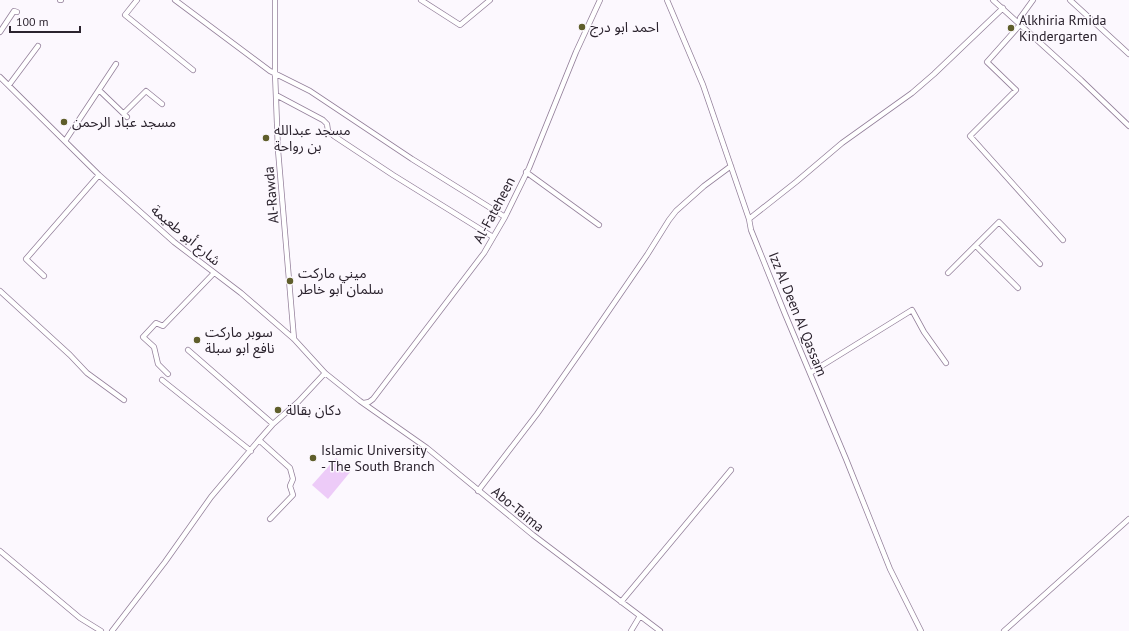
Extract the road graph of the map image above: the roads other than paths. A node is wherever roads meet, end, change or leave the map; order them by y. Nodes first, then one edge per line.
1 (137, 0) edge
2 (175, 0) edge
3 (275, 0) edge
4 (421, 0) edge
5 (490, 0) edge
6 (600, 0) edge
7 (667, 0) edge
8 (993, 0) edge
9 (1034, 0) edge
10 (1070, 0) edge
11 (1003, 8) junction
12 (17, 12) dead end
13 (1020, 25) junction
14 (0, 32) edge
15 (38, 46) dead end
16 (1129, 54) edge
17 (116, 64) dead end
18 (193, 70) dead end
19 (275, 73) junction
20 (0, 77) edge
21 (8, 85) junction
22 (99, 90) junction
23 (276, 95) junction
24 (162, 104) dead end
25 (1129, 126) edge
26 (65, 141) junction
27 (731, 166) junction
28 (526, 172) junction
29 (99, 175) junction
30 (505, 217) junction
31 (749, 219) junction
32 (599, 224) dead end
33 (493, 237) junction
34 (1063, 240) dead end
35 (976, 246) junction
36 (1040, 264) dead end
37 (214, 273) junction
38 (948, 273) dead end
39 (44, 276) dead end
40 (1018, 288) dead end
41 (0, 291) edge
42 (294, 339) junction
43 (188, 350) dead end
44 (946, 364) dead end
45 (325, 373) junction
46 (810, 373) junction
47 (168, 374) dead end
48 (162, 380) dead end
49 (124, 400) dead end
50 (364, 403) junction
51 (273, 424) junction
52 (259, 440) junction
53 (251, 451) junction
54 (731, 470) dead end
55 (478, 491) junction
56 (1129, 518) edge
57 (270, 519) dead end
58 (0, 551) edge
59 (621, 602) junction
60 (640, 616) junction
61 (102, 631) edge
62 (112, 631) edge
63 (631, 631) edge
64 (660, 631) edge
65 (921, 631) edge
66 (1004, 631) edge

1 - 18 street
2 - 19 street
3 - 19 street, Al-Rawda
4 - 5 street
6 - 28 street, Al-Fateheen
7 - 27 street, Izz Al Deen Al Qassam
8 - 11 street
9 - 13 street
10 - 16 street
11 - 13 street
11 - 31 street
12 - 14 street
13 - 25 street
13 - 34 street
15 - 21 street
17 - 22 street
19 - 23 street, Al-Rawda
19 - 30 street
20 - 21 street, شارع أبو طعيمة
21 - 26 street, شارع أبو طعيمة
22 - 24 street
22 - 26 street
23 - 33 street
23 - 42 street, Al-Rawda
26 - 29 street, شارع أبو طعيمة
27 - 31 street, Izz Al Deen Al Qassam
27 - 55 street
28 - 30 street, Al-Fateheen
28 - 32 street
29 - 37 street, شارع أبو طعيمة
29 - 39 street
30 - 33 street, Al-Fateheen
31 - 46 street, Izz Al Deen Al Qassam
33 - 50 street, Al-Fateheen
35 - 36 street
35 - 38 street
35 - 40 street
37 - 42 street, شارع أبو طعيمة
37 - 47 street
41 - 49 street
42 - 45 street, شارع أبو طعيمة
43 - 51 street
44 - 46 street
45 - 50 street, شارع أبو طعيمة
45 - 51 street
46 - 65 street, Izz Al Deen Al Qassam
48 - 53 street
50 - 55 street, Abo-Taima
51 - 52 street
52 - 53 street
52 - 57 street
53 - 62 street
54 - 59 street
55 - 59 street, Abo-Taima
56 - 66 street
58 - 61 street
59 - 60 street, Abo-Taima
60 - 63 street
60 - 64 street, Abo-Taima

